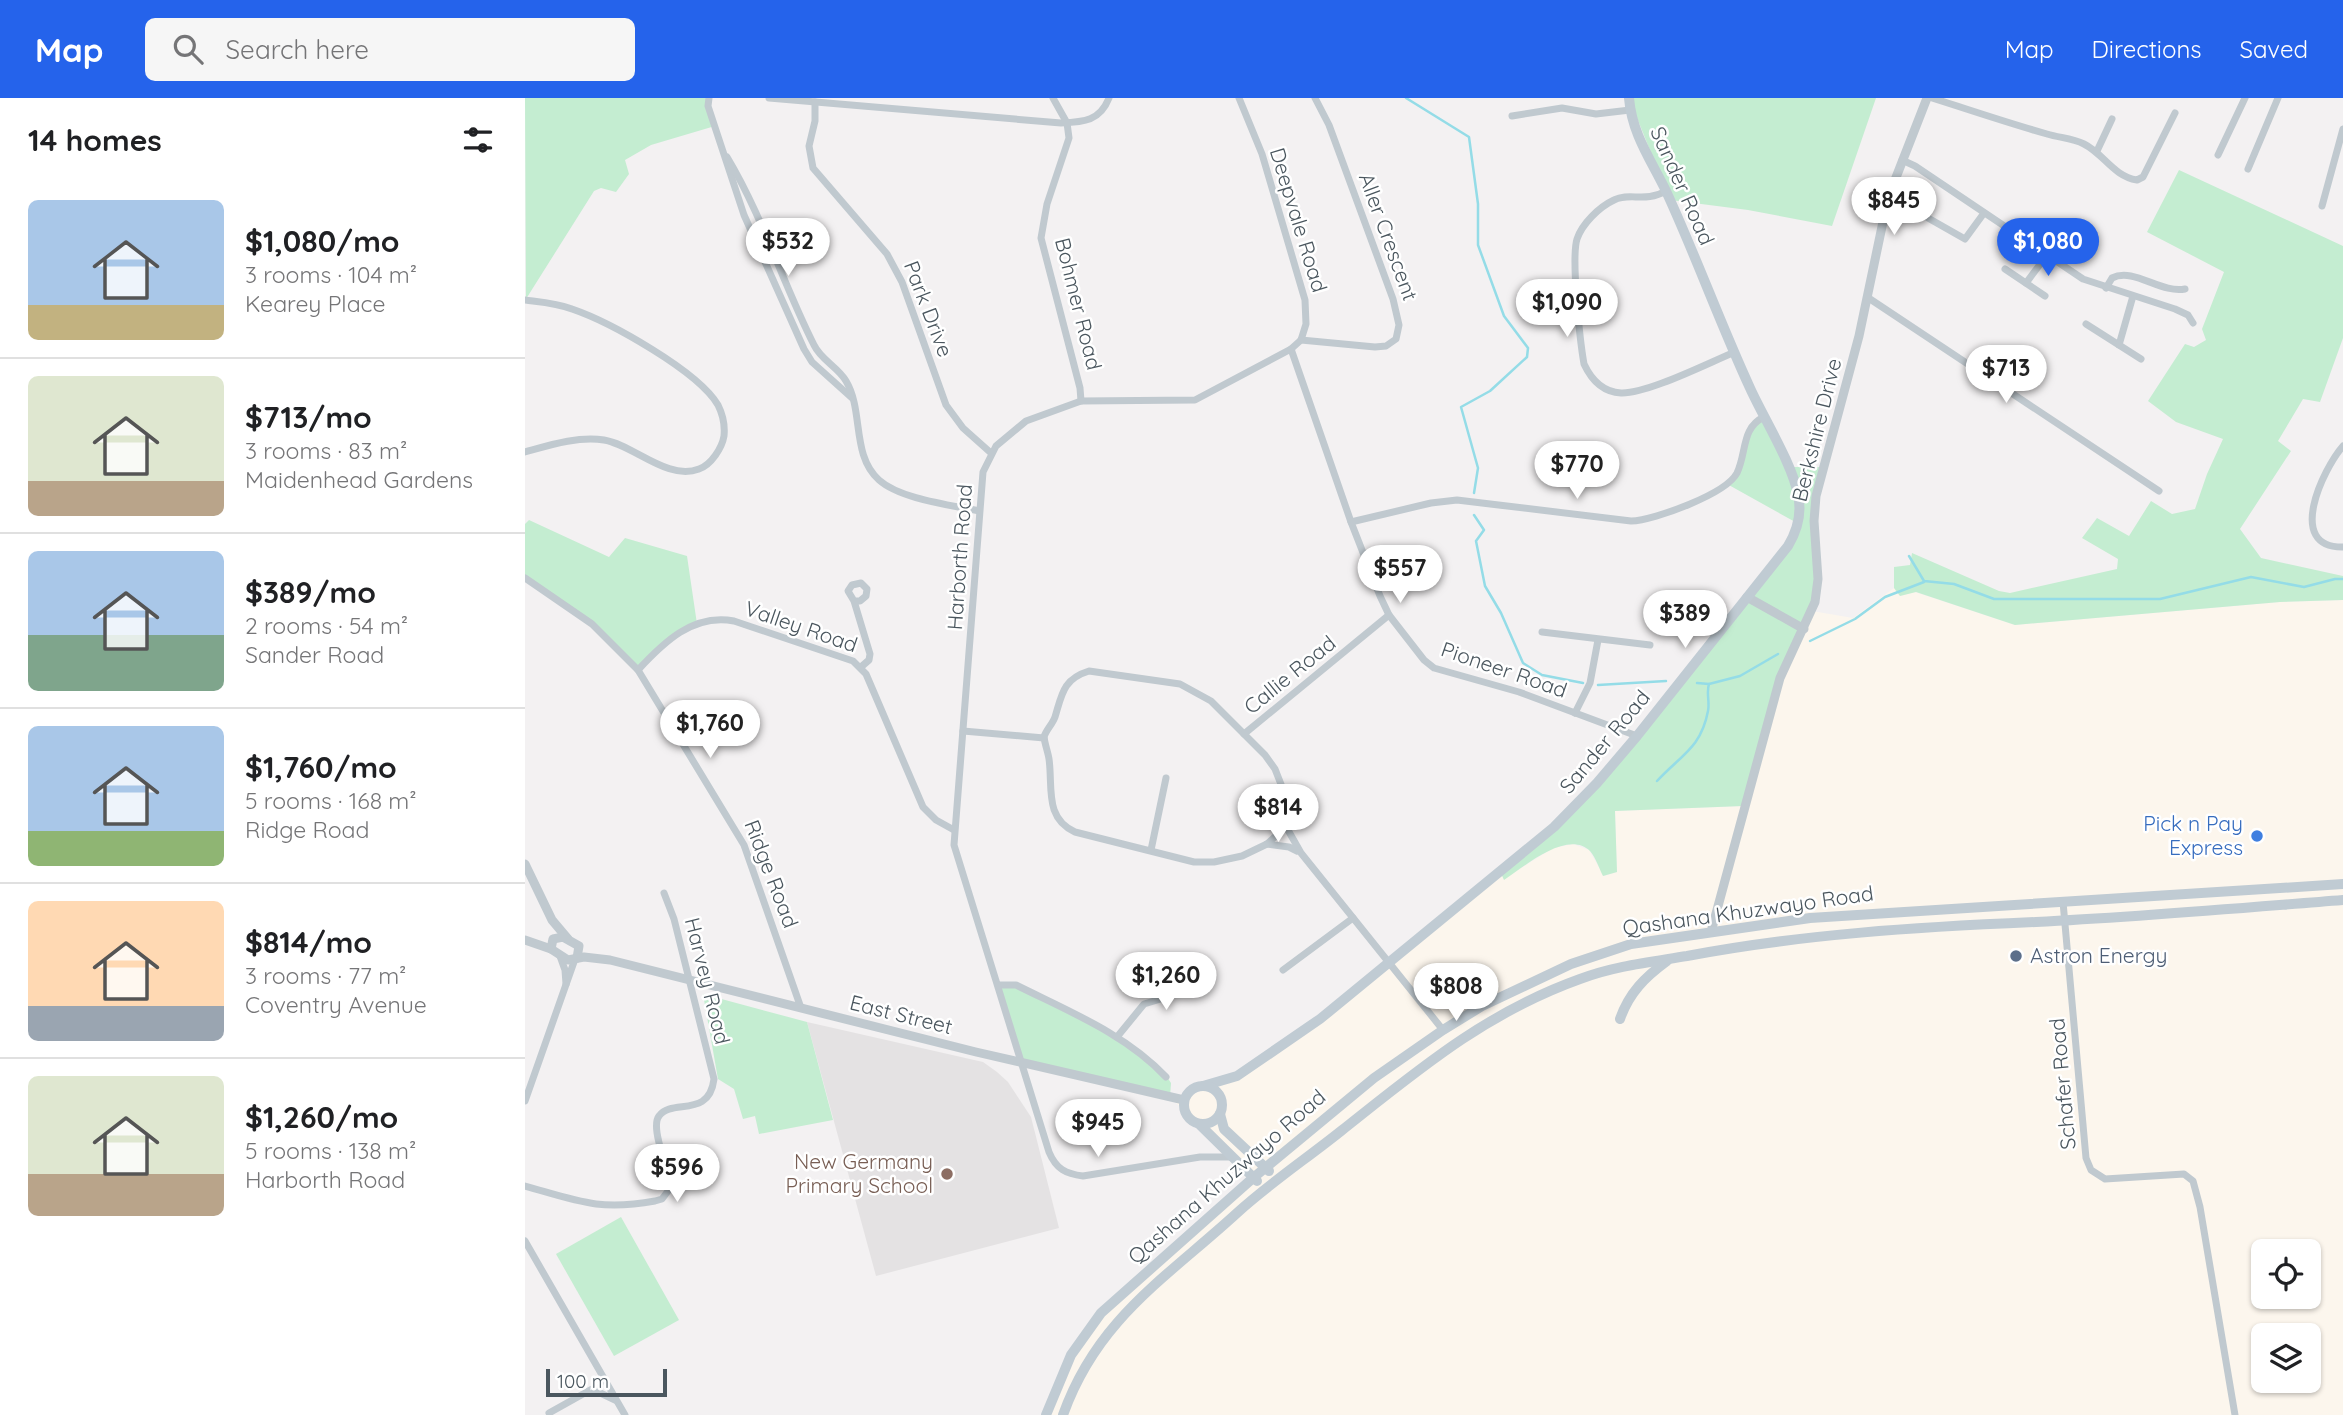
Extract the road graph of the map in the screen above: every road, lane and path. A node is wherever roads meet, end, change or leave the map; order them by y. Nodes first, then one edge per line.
1 (709, 98) edge
2 (769, 98) edge
3 (1053, 98) edge
4 (1109, 98) edge
5 (1239, 98) edge
6 (1315, 98) edge
7 (1629, 98) edge
8 (1929, 98) edge
9 (2245, 98) edge
10 (2278, 98) edge
11 (827, 101) edge
12 (815, 102) junction
13 (1630, 110) junction
14 (2175, 113) dead end
15 (1512, 116) dead end
16 (2112, 119) dead end
17 (1067, 123) junction
18 (2343, 129) edge
19 (2097, 151) junction
20 (2218, 155) dead end
21 (727, 157) junction
22 (1902, 160) junction
23 (2248, 169) dead end
24 (1666, 191) junction
25 (2322, 206) dead end
26 (1984, 213) junction
27 (1928, 218) dead end
28 (2047, 255) junction
29 (2005, 269) dead end
30 (2026, 283) junction
31 (2106, 288) junction
32 (2185, 289) dead end
33 (2045, 296) dead end
34 (2133, 296) junction
35 (1867, 297) junction
36 (525, 300) edge
37 (2193, 323) dead end
38 (2086, 324) dead end
39 (1301, 340) junction
40 (2119, 345) junction
41 (1291, 349) junction
42 (1735, 352) junction
43 (1276, 358) junction
44 (2140, 359) dead end
45 (1297, 369) junction
46 (853, 399) junction
47 (1081, 401) junction
48 (1764, 417) junction
49 (2343, 446) edge
50 (525, 452) edge
51 (991, 453) junction
52 (2159, 491) dead end
53 (979, 511) junction
54 (1351, 522) junction
55 (2343, 547) edge
56 (525, 578) edge
57 (1747, 597) junction
58 (854, 601) dead end
59 (1389, 615) junction
60 (1804, 629) junction
61 (1542, 632) dead end
62 (1598, 640) junction
63 (1650, 645) dead end
64 (861, 667) junction
65 (638, 670) junction
66 (1575, 713) junction
67 (963, 731) junction
68 (1244, 734) junction
69 (1637, 736) junction
70 (1044, 738) junction
71 (1166, 778) dead end
72 (1284, 822) junction
73 (954, 830) junction
74 (1267, 844) junction
75 (1151, 850) junction
76 (1301, 853) junction
77 (525, 863) edge
78 (2343, 884) edge
79 (664, 893) dead end
80 (2343, 900) edge
81 (2063, 902) junction
82 (1353, 918) junction
83 (552, 920) junction
84 (2065, 921) junction
85 (1711, 932) junction
86 (554, 938) junction
87 (568, 939) junction
88 (526, 940) edge
89 (579, 946) junction
90 (551, 950) junction
91 (559, 956) junction
92 (576, 958) junction
93 (1669, 959) junction
94 (610, 960) junction
95 (1391, 964) junction
96 (1283, 970) dead end
97 (1206, 975) dead end
98 (689, 980) junction
99 (999, 985) junction
100 (566, 988) junction
101 (801, 1008) junction
102 (1620, 1019) dead end
103 (1443, 1030) junction
104 (1117, 1038) junction
105 (1023, 1064) junction
106 (1237, 1076) junction
107 (1166, 1077) dead end
108 (1203, 1086) junction
109 (1184, 1100) junction
110 (525, 1101) edge
111 (1221, 1101) junction
112 (1220, 1114) junction
113 (1199, 1124) junction
114 (1232, 1157) junction
115 (1265, 1168) junction
116 (1253, 1178) junction
117 (1275, 1179) junction
118 (525, 1186) edge
119 (1264, 1188) junction
120 (525, 1241) edge
121 (615, 1400) junction
122 (549, 1413) edge
123 (625, 1415) edge
124 (1046, 1415) edge
125 (1063, 1415) edge
126 (2235, 1415) edge

1 - 21 street
2 - 12 street
3 - 17 street
4 - 17 street
5 - 39 street, Deepvale Road
6 - 39 street, Aller Crescent
7 - 13 main road, Sander Road
8 - 19 street
8 - 22 street, Berkshire Drive
9 - 20 street
10 - 23 street
11 - 12 street
11 - 17 street
12 - 51 street, Park Drive
13 - 15 street
13 - 24 main road, Sander Road
14 - 19 street
16 - 19 street
17 - 47 street, Bohmer Road
18 - 25 street
21 - 46 street
21 - 46 street
22 - 26 street
22 - 35 street, Berkshire Drive
24 - 42 main road, Sander Road
24 - 42 street
26 - 27 street
26 - 28 street
28 - 30 street
28 - 31 street
29 - 30 street
30 - 33 street
31 - 32 street
31 - 34 street
34 - 37 street
34 - 40 street
35 - 52 street
35 - 60 street, Berkshire Drive
36 - 50 street
38 - 40 street
39 - 41 street
40 - 44 street
41 - 43 street, Harborth Road
41 - 45 street, Pioneer Road
42 - 48 main road, Sander Road
43 - 45 street
43 - 47 street, Harborth Road
45 - 54 street, Pioneer Road
46 - 53 street
47 - 51 street, Harborth Road
48 - 54 street
48 - 57 main road, Sander Road
49 - 55 street
51 - 53 street, Harborth Road
53 - 67 street, Harborth Road
54 - 59 street, Pioneer Road
56 - 65 street, Ridge Road
57 - 60 street
57 - 69 main road, Sander Road
58 - 64 street
59 - 66 street, Pioneer Road
59 - 68 street, Callie Road
60 - 85 street, Berkshire Drive
61 - 62 street
62 - 63 street
62 - 66 street
64 - 65 street, Valley Road
64 - 73 street, Valley Road
65 - 101 street, Ridge Road
66 - 69 street, Pioneer Road
67 - 70 street
67 - 73 street, Harborth Road
68 - 70 street
68 - 72 street
69 - 95 main road, Sander Road
70 - 75 street
71 - 75 street
72 - 74 street
72 - 76 street
73 - 99 street, Harborth Road
74 - 75 street
74 - 76 street
76 - 82 street
77 - 83 street
78 - 81 main road, Qashana Khuzwayo Road
79 - 98 street, Harvey Road
80 - 84 main road, Qashana Khuzwayo Road
81 - 84 street, Schafer Road
81 - 85 main road, Qashana Khuzwayo Road
82 - 95 street
82 - 96 street
83 - 86 street
83 - 87 street
84 - 93 main road, Qashana Khuzwayo Road
84 - 126 street, Schafer Road
85 - 103 main road, Qashana Khuzwayo Road
86 - 87 street
86 - 88 street
86 - 90 street
87 - 89 street, East Street
88 - 90 street
89 - 92 street
89 - 94 street, East Street
90 - 91 street
91 - 92 street, East Street
91 - 100 street
92 - 94 street, East Street
92 - 100 street
93 - 102 main road
93 - 117 main road, Qashana Khuzwayo Road
94 - 98 street, East Street
95 - 103 street
95 - 106 main road, Sander Road
97 - 104 street
98 - 101 street, East Street
98 - 118 street, Harvey Road
99 - 104 street
99 - 105 street, Harborth Road
100 - 110 street
101 - 105 street, East Street
103 - 115 main road, Qashana Khuzwayo Road
104 - 107 street
105 - 109 street, East Street
105 - 114 street, Harborth Road
106 - 108 main road, Sander Road
106 - 111 main road, Sander Road
108 - 109 main road
108 - 111 main road
109 - 113 main road
111 - 112 main road
112 - 113 main road
112 - 115 main road
113 - 114 main road
114 - 116 main road
115 - 116 main road, Qashana Khuzwayo Road
115 - 117 main road
116 - 119 main road
116 - 124 main road, Qashana Khuzwayo Road
117 - 119 main road, Qashana Khuzwayo Road
119 - 125 main road, Qashana Khuzwayo Road
120 - 121 street
121 - 122 street
121 - 123 street

